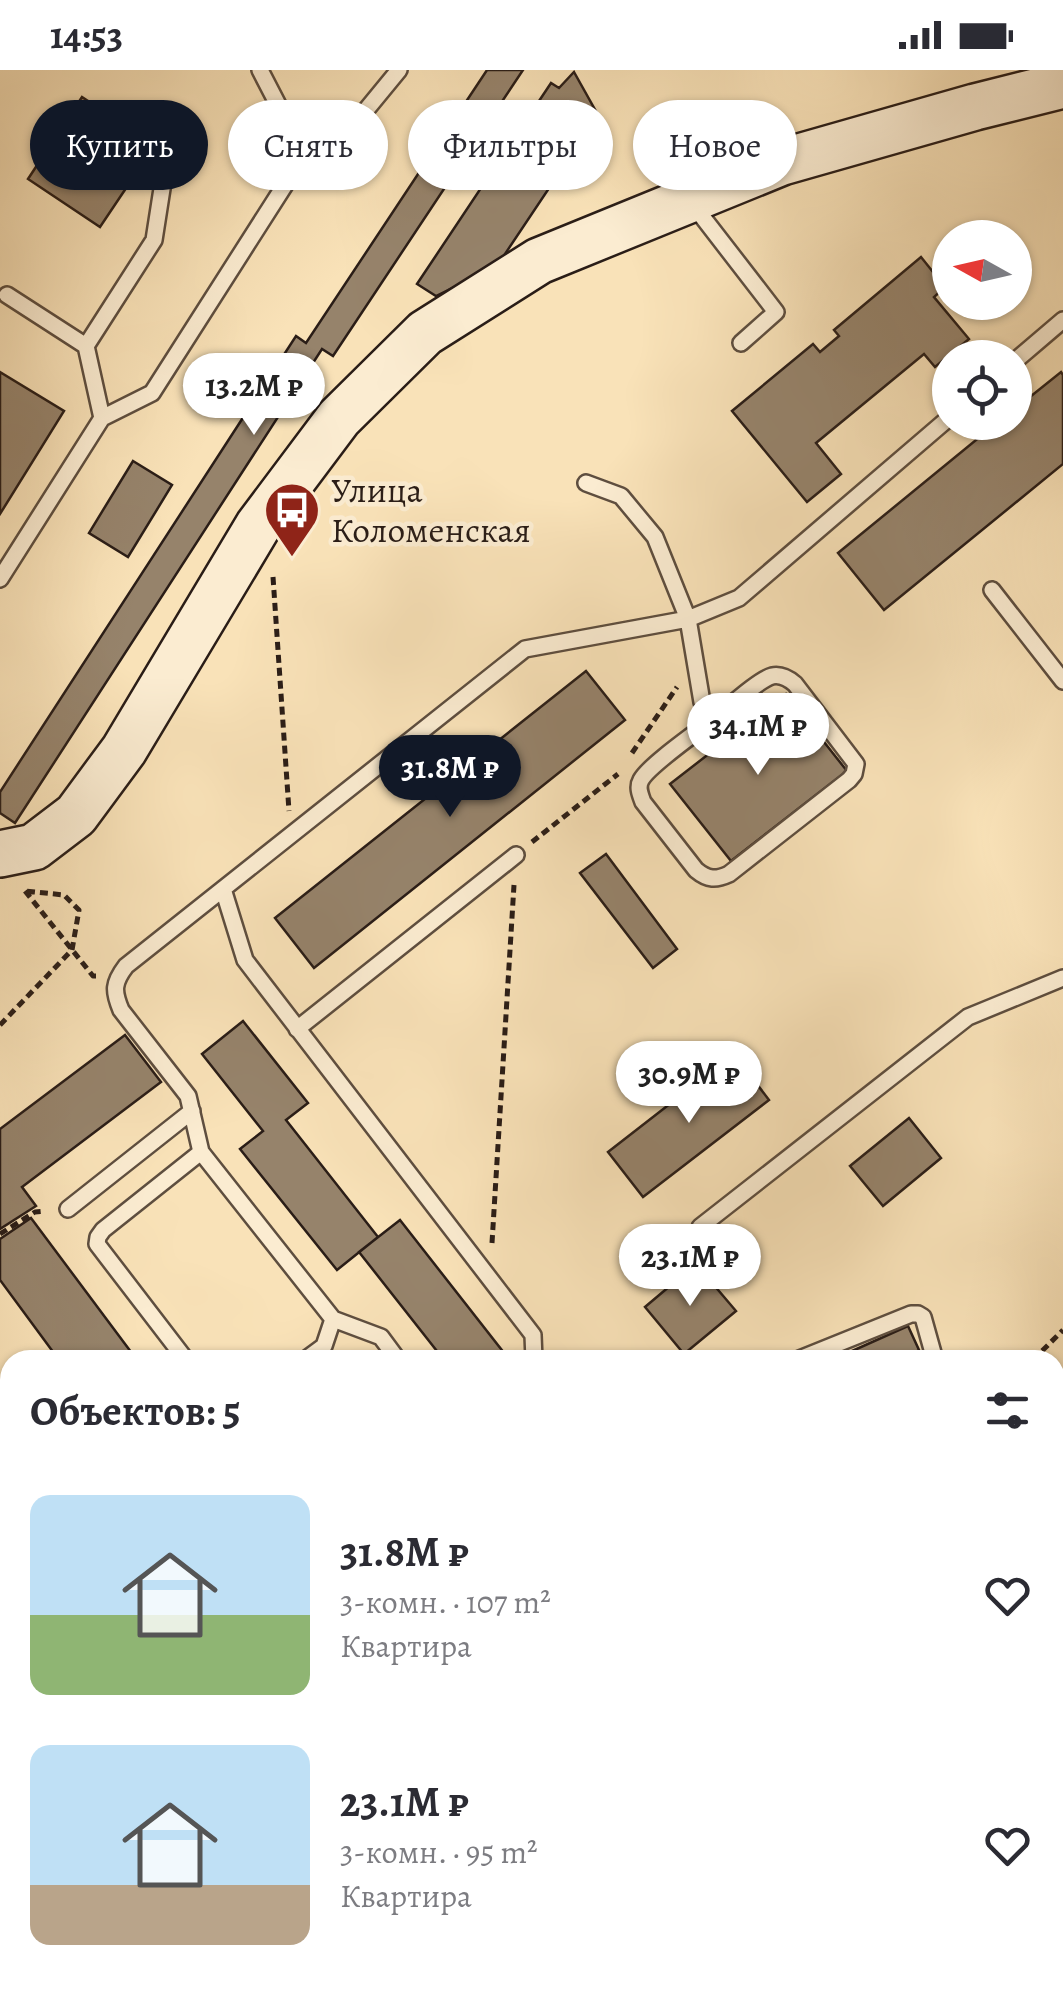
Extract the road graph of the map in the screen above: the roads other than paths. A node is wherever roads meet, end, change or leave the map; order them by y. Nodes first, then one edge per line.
1 (260, 70) edge
2 (399, 70) edge
3 (1063, 84) edge
4 (276, 100) edge
5 (374, 100) edge
6 (162, 190) edge
7 (281, 190) edge
8 (690, 200) junction
9 (7, 295) dead end
10 (1063, 320) edge
11 (742, 343) dead end
12 (86, 346) junction
13 (1032, 346) edge
14 (102, 418) junction
15 (932, 432) edge
16 (586, 483) dead end
17 (0, 579) edge
18 (992, 590) dead end
19 (688, 619) junction
20 (1063, 681) edge
21 (715, 718) junction
22 (0, 854) edge
23 (516, 854) road end
24 (223, 889) junction
25 (1063, 978) edge
26 (298, 1029) junction
27 (192, 1111) junction
28 (202, 1152) junction
29 (68, 1209) road end
30 (700, 1227) dead end
31 (333, 1319) junction
32 (178, 1350) edge
33 (319, 1350) edge
34 (390, 1350) edge
35 (533, 1350) edge
36 (823, 1350) edge
37 (931, 1350) edge

1 - 4 lane
2 - 5 lane
3 - 8 main road
6 - 12 lane
7 - 14 lane
8 - 11 lane
8 - 22 main road
9 - 12 lane
10 - 13 lane
12 - 14 lane
14 - 17 lane
15 - 19 lane
16 - 19 lane
18 - 20 lane
19 - 21 lane
19 - 24 lane
21 - 21 lane
23 - 26 lane
24 - 26 lane
24 - 27 lane
25 - 30 lane
26 - 35 lane
27 - 28 lane
27 - 29 lane
28 - 31 lane
28 - 32 lane
31 - 33 lane
31 - 34 lane
36 - 37 lane

